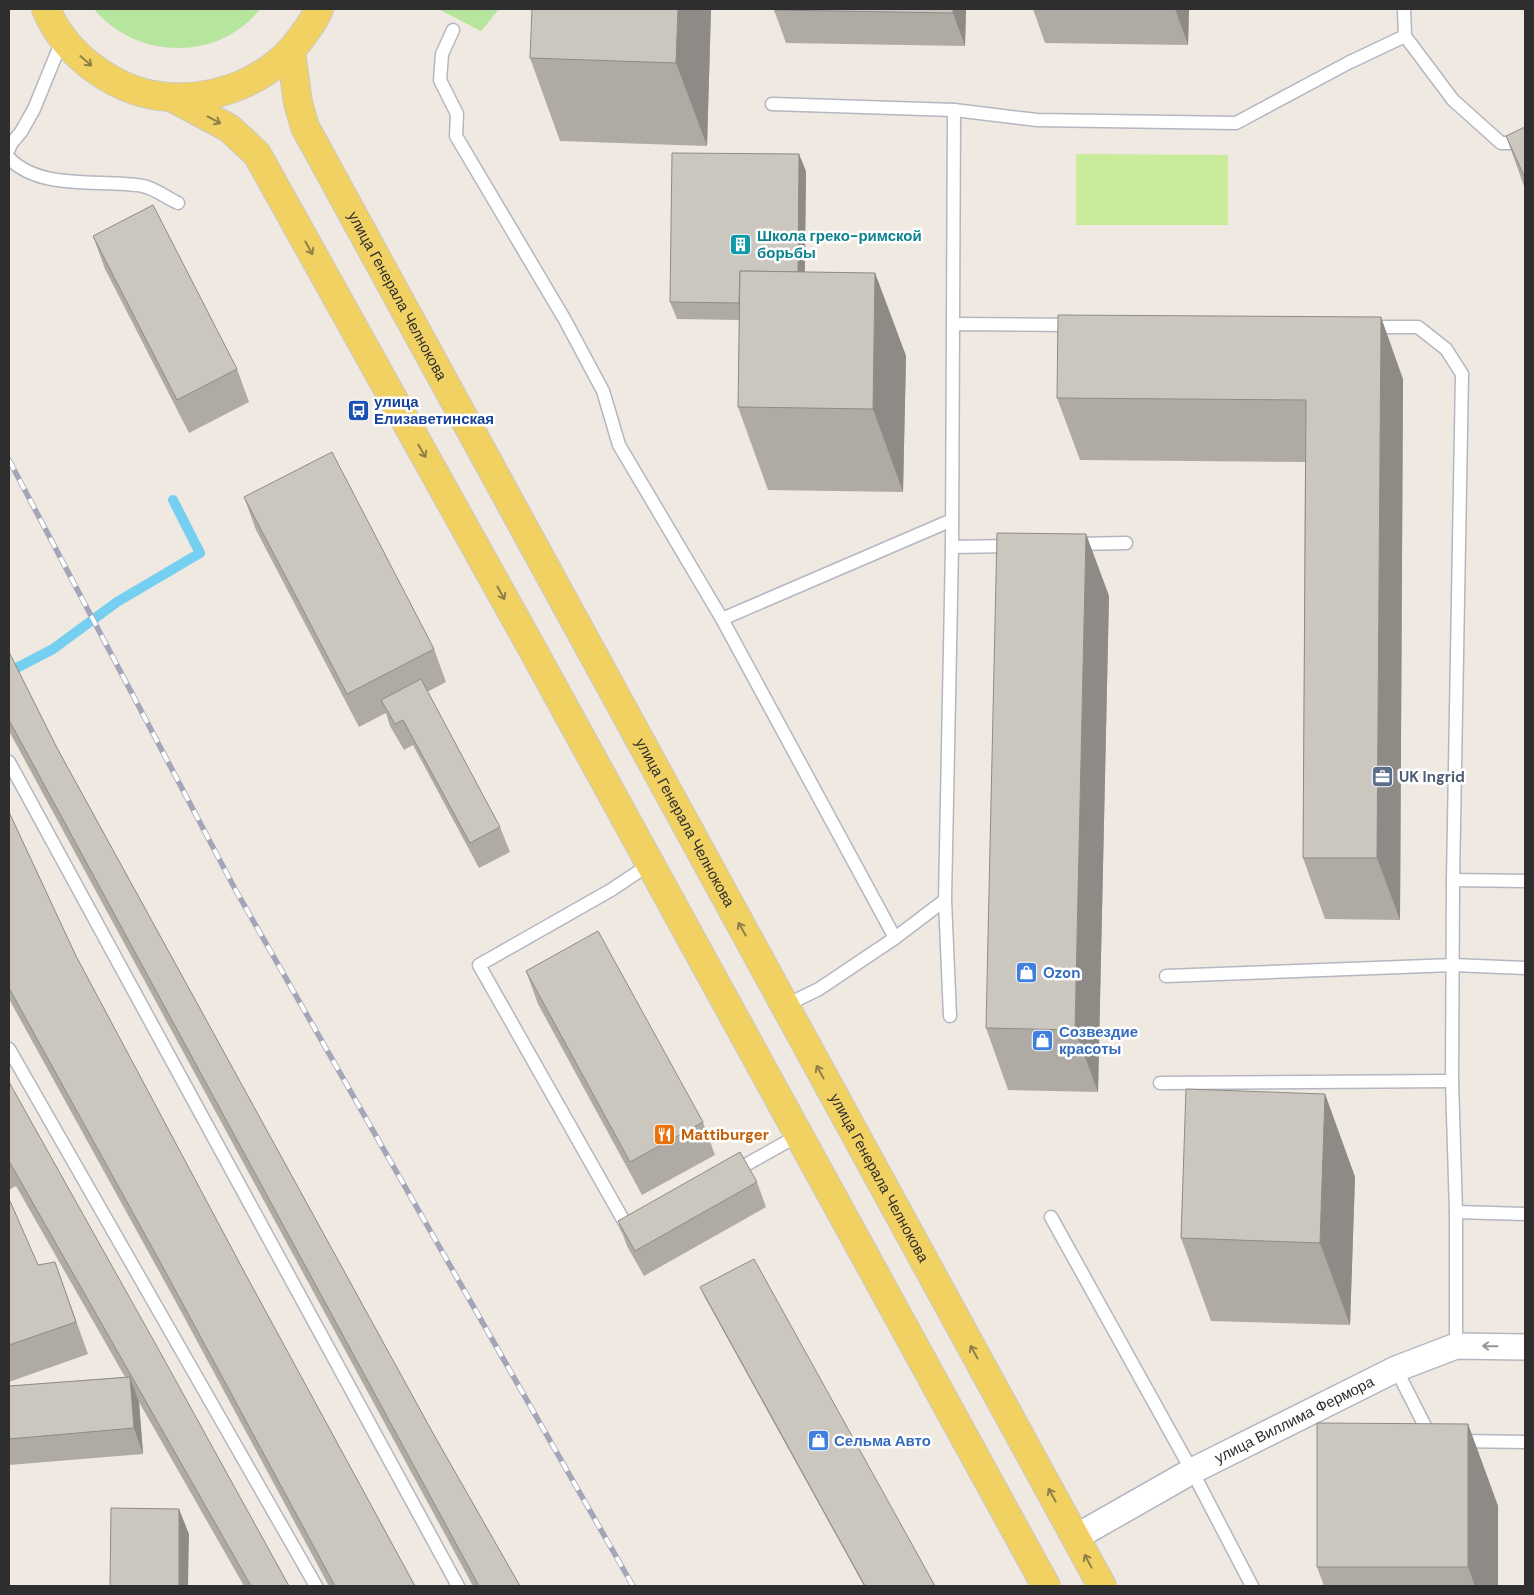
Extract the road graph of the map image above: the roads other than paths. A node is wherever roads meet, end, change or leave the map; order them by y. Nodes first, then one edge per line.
1 (46, 9) edge
2 (319, 9) edge
3 (1404, 9) edge
4 (454, 30) dead end
5 (1405, 36) junction
6 (63, 38) junction
7 (291, 52) junction
8 (171, 97) junction
9 (772, 104) dead end
10 (954, 110) junction
11 (1525, 143) edge
12 (9, 149) edge
13 (9, 158) edge
14 (178, 203) dead end
15 (953, 324) junction
16 (1082, 325) edge
17 (1359, 327) edge
18 (952, 520) junction
19 (1126, 543) dead end
20 (1058, 544) edge
21 (1020, 545) edge
22 (952, 547) junction
23 (722, 618) junction
24 (9, 762) edge
25 (650, 864) junction
26 (1453, 880) junction
27 (1525, 880) edge
28 (945, 900) junction
29 (895, 938) junction
30 (1454, 965) junction
31 (1525, 968) edge
32 (1166, 976) dead end
33 (784, 1006) junction
34 (950, 1016) dead end
35 (9, 1049) edge
36 (1452, 1081) junction
37 (1160, 1083) dead end
38 (798, 1135) junction
39 (724, 1178) edge
40 (1456, 1212) junction
41 (1525, 1214) edge
42 (1051, 1218) dead end
43 (639, 1227) edge
44 (1456, 1346) junction
45 (1525, 1347) edge
46 (1396, 1369) junction
47 (1525, 1442) edge
48 (1192, 1472) junction
49 (1076, 1537) junction
50 (316, 1586) edge
51 (458, 1586) edge
52 (1046, 1586) edge
53 (1102, 1586) edge
54 (1252, 1586) edge

1 - 6 main road
2 - 7 main road
3 - 5 lane
4 - 23 lane
5 - 10 lane
5 - 11 lane
6 -> 8 main road
6 - 12 lane
7 - 8 main road
33 -> 7 main road, улица Генерала Челнокова
8 -> 25 main road
9 - 10 lane
10 - 15 lane
13 - 14 lane
15 - 16 lane
15 - 18 lane
17 - 26 lane
18 - 22 lane
18 - 23 lane
19 - 20 lane
21 - 22 lane
22 - 28 lane
23 - 29 lane
24 - 51 lane
25 - 38 main road
25 - 43 lane
26 - 27 lane
26 - 30 lane
28 - 29 lane
28 - 34 lane
29 - 33 lane
30 - 31 lane
30 - 32 lane
30 - 36 lane
49 -> 33 main road, улица Генерала Челнокова
35 - 50 lane
36 - 37 lane
36 - 40 lane
38 - 39 lane
38 - 52 main road
40 - 41 lane
40 - 44 lane
42 - 48 lane
45 -> 44 street, улица Виллима Фермора
44 - 46 street, улица Виллима Фермора
46 - 47 lane
46 - 48 street, улица Виллима Фермора
48 - 49 street, улица Виллима Фермора
48 - 54 lane
53 -> 49 main road, улица Генерала Челнокова

